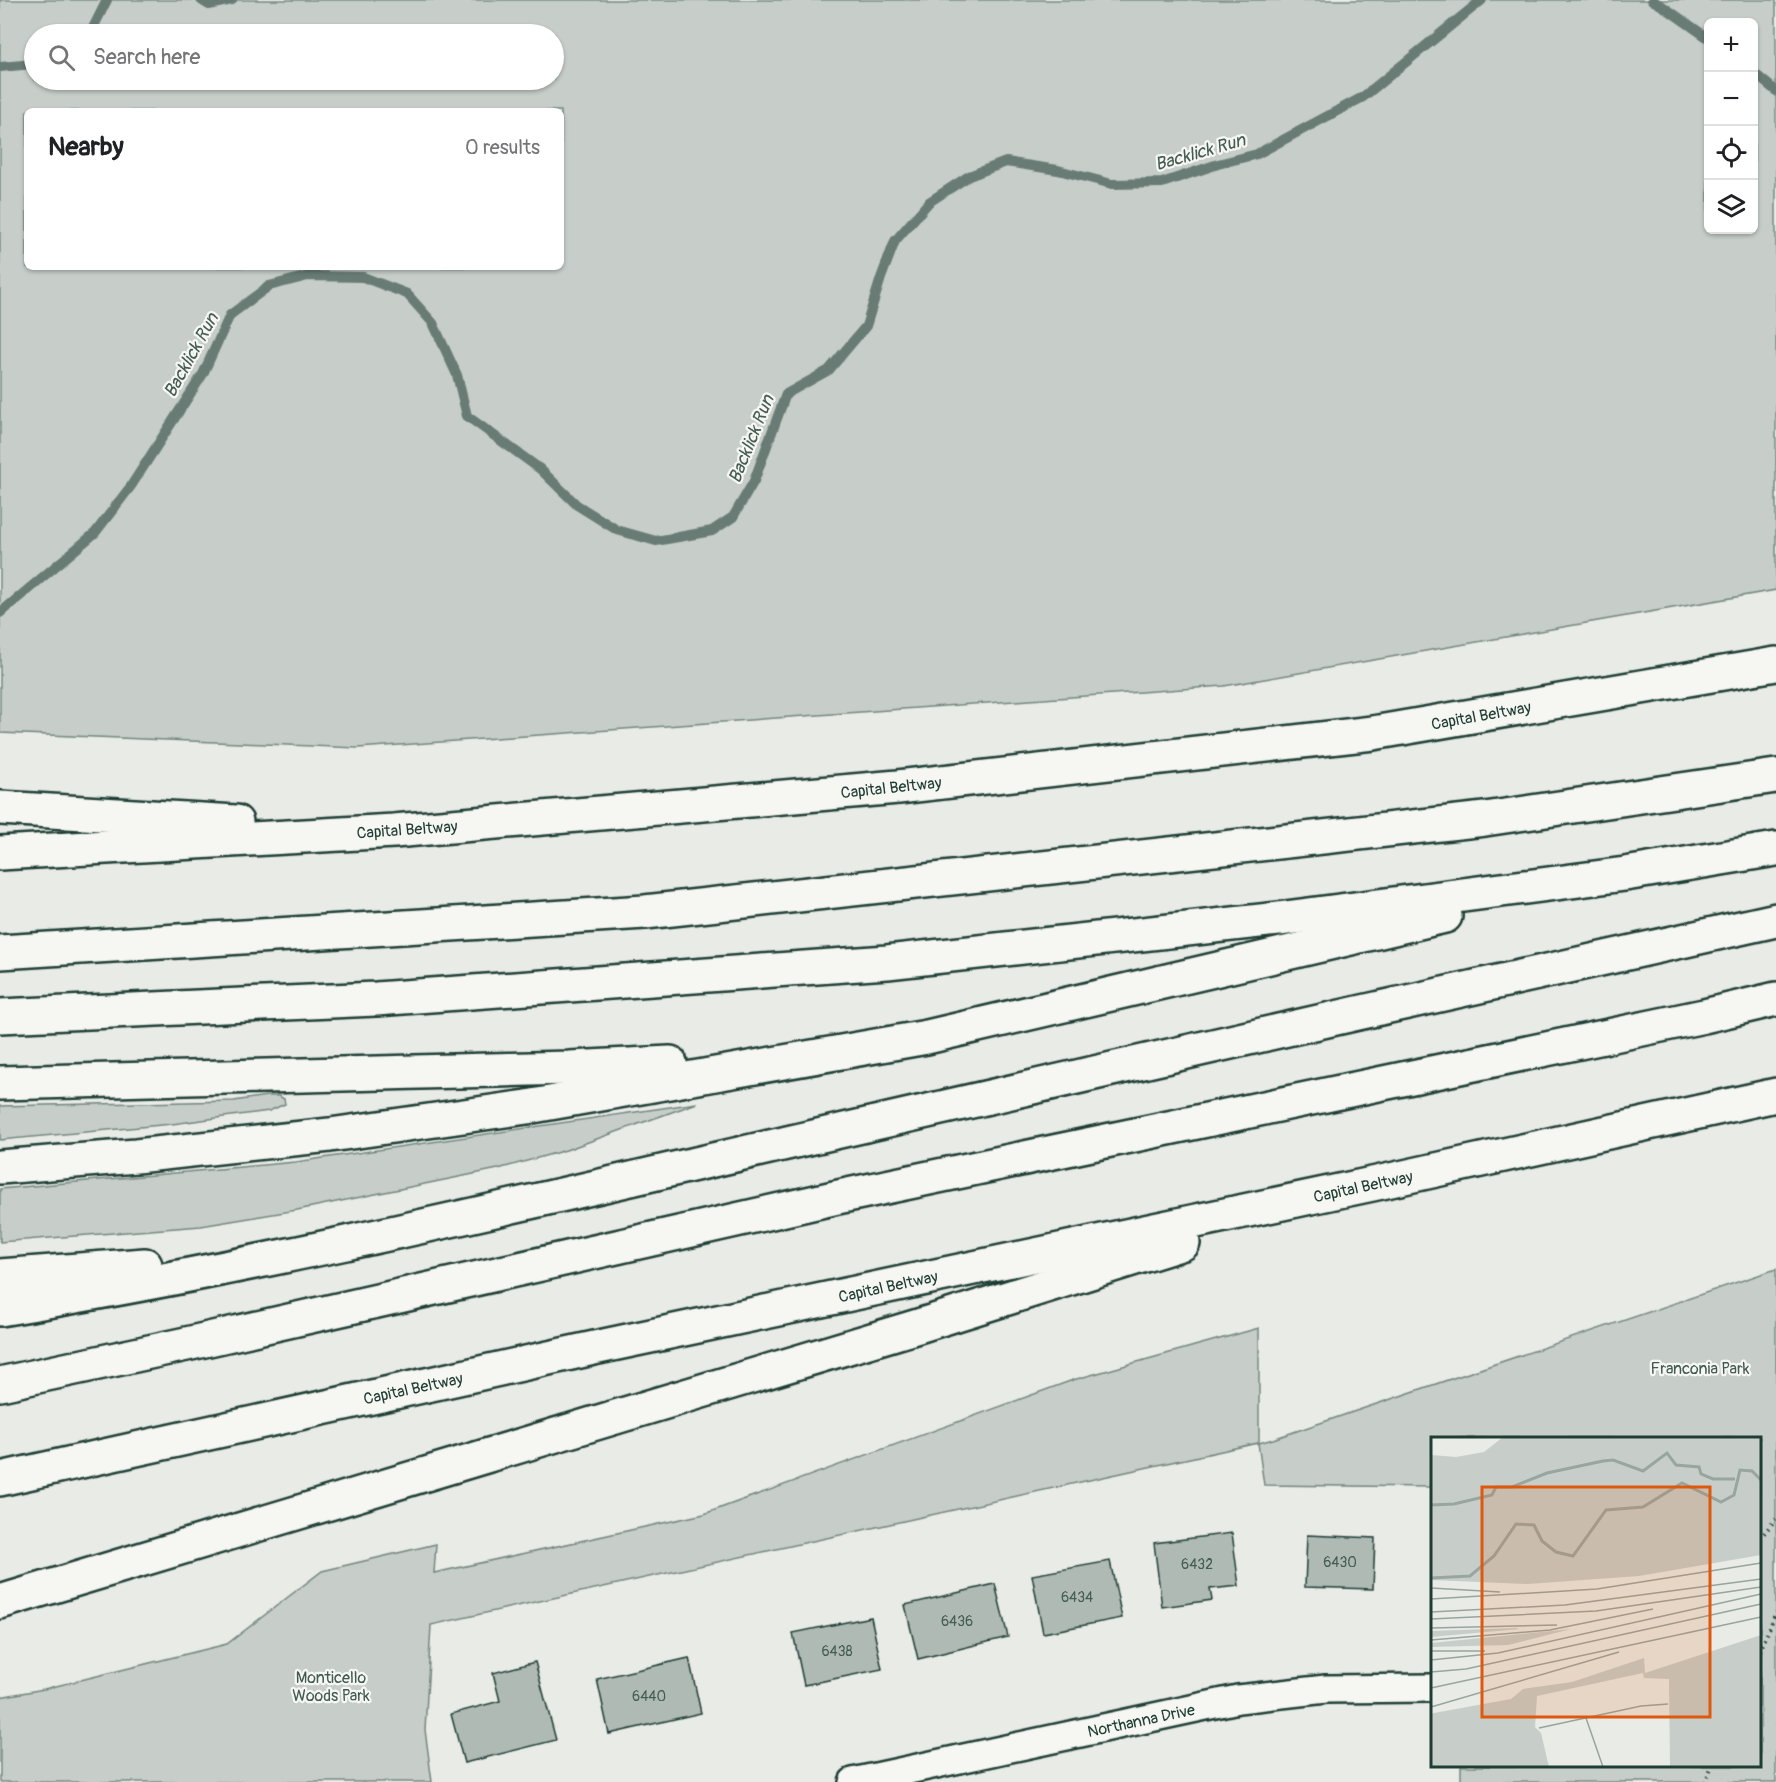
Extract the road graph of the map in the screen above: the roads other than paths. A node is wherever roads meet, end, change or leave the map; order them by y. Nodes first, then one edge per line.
1 (1776, 664) edge
2 (1776, 776) edge
3 (0, 808) edge
4 (394, 831) junction
5 (1776, 849) edge
6 (0, 853) edge
7 (1625, 873) junction
8 (1776, 920) edge
9 (0, 952) edge
10 (1776, 999) edge
11 (0, 1016) edge
12 (813, 1056) junction
13 (0, 1083) edge
14 (1776, 1095) edge
15 (0, 1167) edge
16 (1377, 1183) junction
17 (469, 1216) junction
18 (0, 1276) edge
19 (0, 1310) edge
20 (0, 1383) edge
21 (0, 1479) edge
22 (0, 1602) edge
23 (1431, 1688) edge
24 (853, 1782) edge

1 - 4 highway, Capital Beltway
2 - 9 highway
3 - 4 highway
4 - 6 highway, Capital Beltway
5 - 7 highway
7 - 11 highway
7 - 12 highway
8 - 17 highway
10 - 20 highway
12 - 13 highway
12 - 15 highway
14 - 16 highway, Capital Beltway
16 - 21 highway, Capital Beltway
16 - 22 highway
17 - 18 highway
17 - 19 highway
23 - 24 street, Northanna Drive

